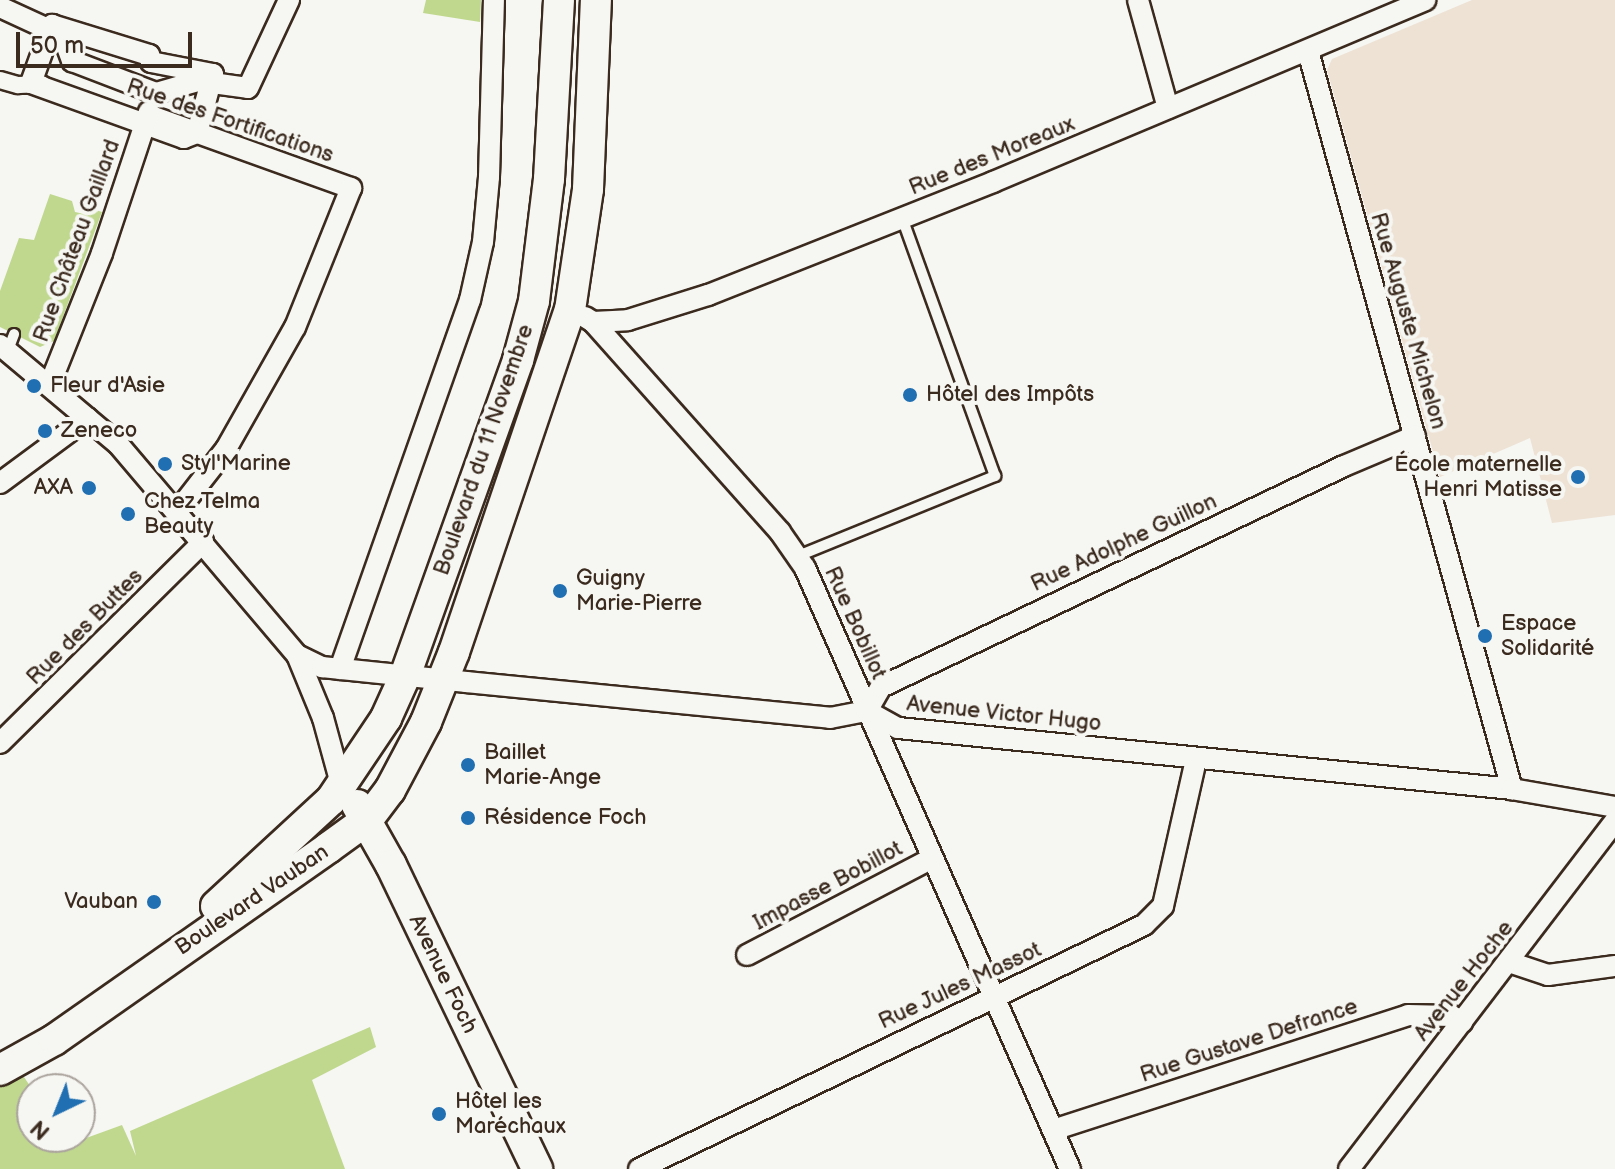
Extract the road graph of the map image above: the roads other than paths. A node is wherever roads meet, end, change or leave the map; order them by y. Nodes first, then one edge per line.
1 (289, 0) edge
2 (494, 0) edge
3 (559, 0) edge
4 (596, 0) edge
5 (1138, 0) edge
6 (1425, 0) edge
7 (0, 7) edge
8 (57, 33) junction
9 (1308, 51) junction
10 (0, 80) edge
11 (204, 82) junction
12 (31, 83) junction
13 (156, 93) junction
14 (1168, 108) junction
15 (146, 119) junction
16 (197, 133) junction
17 (902, 218) junction
18 (582, 316) junction
19 (7, 343) edge
20 (50, 384) junction
21 (88, 418) junction
22 (1415, 436) junction
23 (0, 483) edge
24 (177, 512) junction
25 (203, 542) junction
26 (798, 556) junction
27 (297, 655) junction
28 (340, 669) junction
29 (405, 676) junction
30 (443, 680) junction
31 (867, 711) junction
32 (0, 743) edge
33 (1196, 759) junction
34 (341, 784) junction
35 (1512, 789) junction
36 (1615, 807) edge
37 (368, 819) junction
38 (311, 820) joint
39 (1615, 821) edge
40 (931, 859) junction
41 (747, 955) dead end
42 (1509, 962) junction
43 (1615, 966) edge
44 (135, 980) junction
45 (993, 997) junction
46 (1462, 1022) junction
47 (0, 1070) edge
48 (1053, 1130) junction
49 (537, 1169) edge
50 (639, 1169) edge
51 (1070, 1169) edge
52 (1349, 1169) edge

1 - 11 street
2 - 28 street
3 - 29 main road, Boulevard du 11 Novembre
4 - 18 main road, Boulevard du 11 Novembre
5 - 14 street
6 - 9 street, Rue des Moreaux
7 - 8 street
8 - 11 street
8 - 12 street
8 - 13 street
9 - 14 street, Rue des Moreaux
9 - 22 street, Rue Auguste Michelon
10 - 12 street
11 - 13 street
11 - 16 street
12 - 15 street, Rue des Fortifications
13 - 15 street, Rue Château Gaillard
14 - 17 street, Rue des Moreaux
15 - 16 street, Rue des Fortifications
15 - 20 street, Rue Château Gaillard
16 - 24 street, Rue des Fortifications
17 - 18 street, Rue des Moreaux
17 - 26 lane
18 - 26 street, Rue Bobillot
18 - 30 main road, Boulevard du 11 Novembre
19 - 20 street
20 - 21 street
21 - 23 street
21 - 24 street
22 - 31 street, Rue Adolphe Guillon
22 - 35 street, Rue Auguste Michelon
24 - 25 street
25 - 27 street
25 - 32 street, Rue des Buttes
26 - 31 street, Rue Bobillot
27 - 28 street
27 - 34 street
28 - 29 street
29 - 30 street
29 - 34 main road, Boulevard du 11 Novembre
30 - 31 street
30 - 37 main road, Boulevard du 11 Novembre
31 - 33 street, Avenue Victor Hugo
31 - 40 street, Rue Bobillot
33 - 35 street, Avenue Victor Hugo
33 - 45 street, Rue Jules Massot
34 - 37 main road, Avenue Foch
34 - 38 main road, Boulevard du 11 Novembre
35 - 36 street, Avenue Victor Hugo
37 - 44 main road, Boulevard Vauban
37 - 49 main road, Avenue Foch
38 - 44 main road, Boulevard Vauban
39 - 42 street, Avenue Hoche
40 - 41 street, Impasse Bobillot
40 - 45 street, Rue Bobillot
42 - 43 street
42 - 46 street, Avenue Hoche
44 - 47 main road, Boulevard Vauban
45 - 48 street, Rue Bobillot
45 - 50 street, Rue Jules Massot
46 - 48 street, Rue Gustave Defrance
46 - 52 street, Avenue Hoche
48 - 51 street, Rue Bobillot

